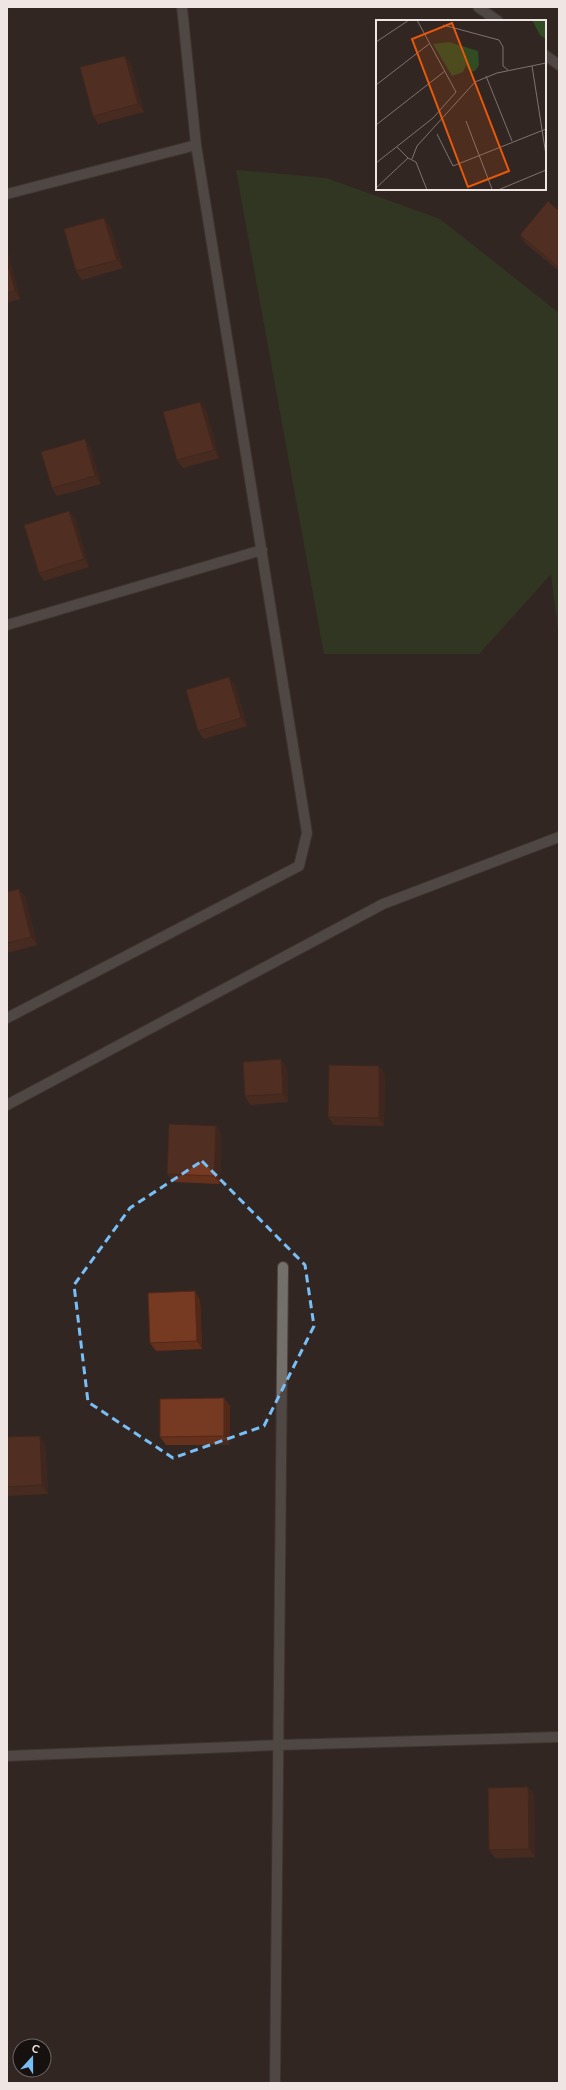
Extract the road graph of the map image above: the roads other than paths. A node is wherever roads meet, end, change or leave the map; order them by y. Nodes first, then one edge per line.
1 (182, 7) edge
2 (478, 7) edge
3 (497, 20) edge
4 (546, 56) edge
5 (559, 65) edge
6 (196, 145) junction
7 (7, 194) edge
8 (262, 550) junction
9 (7, 625) edge
10 (559, 837) edge
11 (7, 1018) edge
12 (7, 1105) edge
13 (283, 1267) dead end
14 (559, 1737) edge
15 (278, 1745) junction
16 (7, 1756) edge
17 (275, 2083) edge

1 - 6 street
2 - 3 street
4 - 5 street
6 - 7 street
6 - 8 street
8 - 9 street
8 - 11 street
10 - 12 street
13 - 15 street
14 - 15 street
15 - 16 street
15 - 17 street

